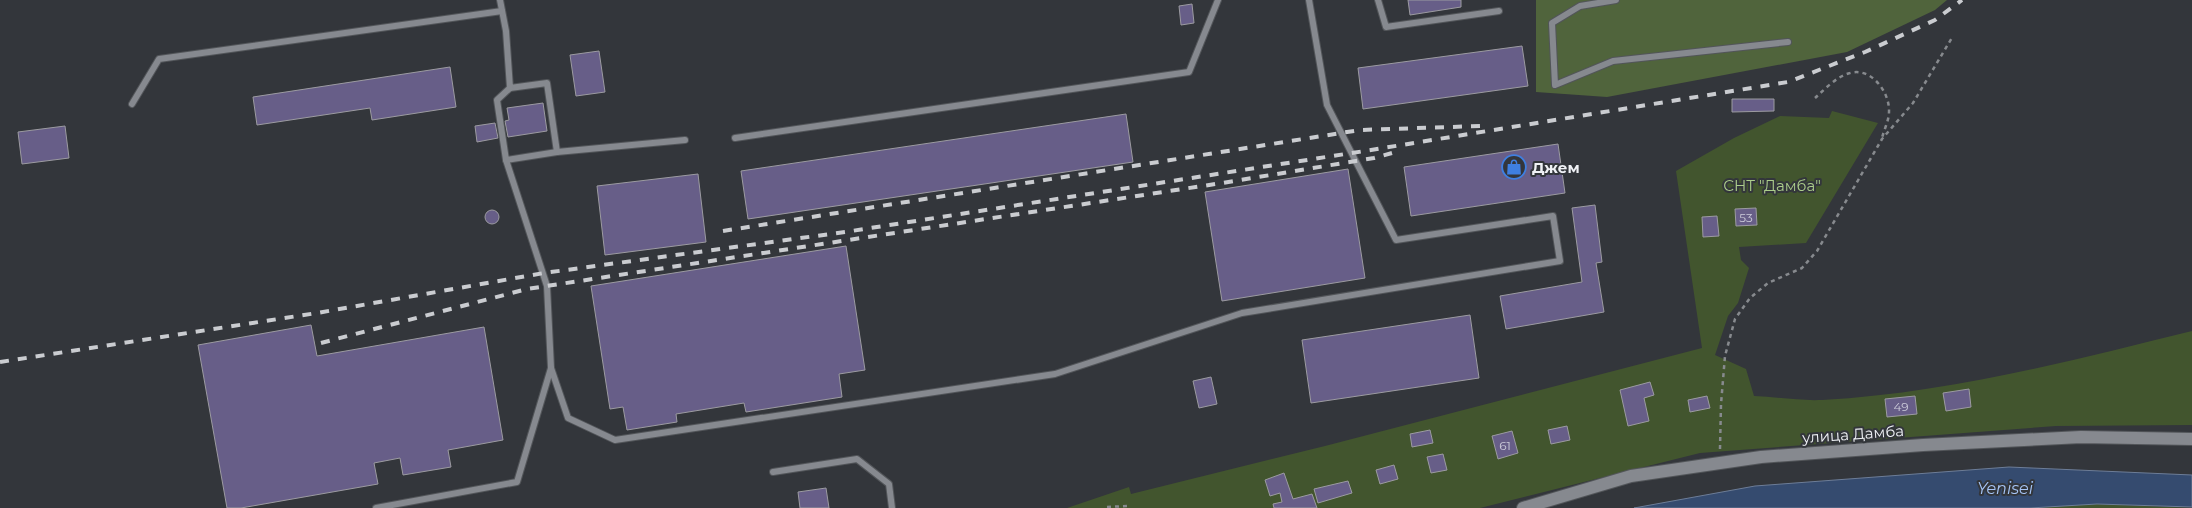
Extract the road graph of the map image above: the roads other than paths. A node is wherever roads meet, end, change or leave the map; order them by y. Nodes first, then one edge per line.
1 (500, 0) edge
2 (1218, 0) edge
3 (1309, 0) edge
4 (1378, 0) edge
5 (1616, 0) edge
6 (502, 11) junction
7 (1499, 11) dead end
8 (1788, 42) dead end
9 (510, 88) junction
10 (132, 104) dead end
11 (735, 138) dead end
12 (685, 140) dead end
13 (557, 152) junction
14 (506, 160) junction
15 (551, 368) junction
16 (2192, 439) edge
17 (773, 472) dead end
18 (376, 508) edge
19 (892, 508) edge
20 (1523, 508) edge

1 - 6 lane
2 - 11 lane
3 - 15 lane
4 - 7 lane
5 - 8 lane
6 - 9 lane
6 - 10 lane
9 - 13 lane
9 - 14 lane
12 - 13 lane
13 - 14 lane
14 - 15 lane
15 - 18 lane
16 - 20 street, улица Дамба
17 - 19 lane

